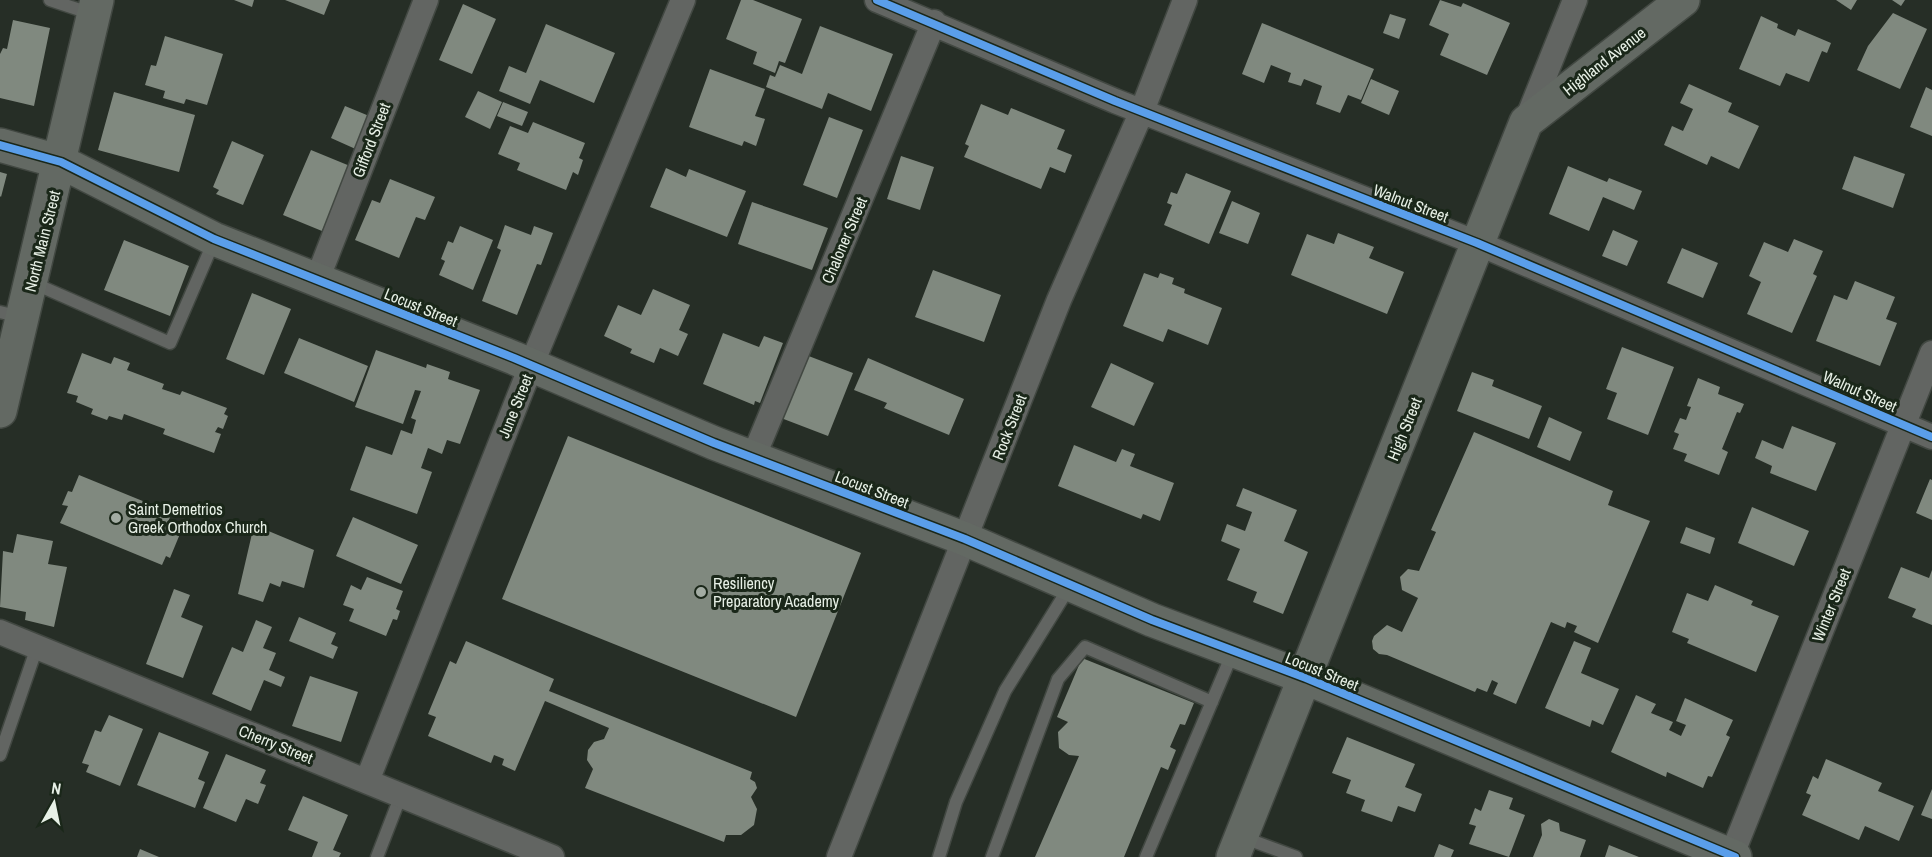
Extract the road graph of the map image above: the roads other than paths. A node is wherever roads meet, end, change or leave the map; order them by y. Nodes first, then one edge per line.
1 (50, 0) edge
2 (426, 0) edge
3 (683, 0) edge
4 (877, 0) edge
5 (1185, 0) edge
6 (1575, 0) edge
7 (1683, 0) edge
8 (95, 7) edge
9 (934, 22) junction
10 (1142, 111) junction
11 (1526, 122) junction
12 (0, 145) edge
13 (61, 162) junction
14 (214, 239) junction
15 (1477, 243) junction
16 (317, 280) junction
17 (32, 282) junction
18 (12, 315) edge
19 (1932, 353) edge
20 (531, 365) junction
21 (0, 411) edge
22 (1903, 425) junction
23 (1932, 437) edge
24 (753, 458) junction
25 (965, 539) junction
26 (1071, 585) junction
27 (0, 632) edge
28 (37, 647) junction
29 (1233, 650) junction
30 (1306, 678) junction
31 (1212, 702) junction
32 (0, 755) edge
33 (367, 781) junction
34 (401, 795) junction
35 (1237, 847) edge
36 (505, 848) edge
37 (1733, 856) edge
38 (377, 857) edge
39 (552, 857) edge
40 (839, 857) edge
41 (939, 857) edge
42 (992, 857) edge
43 (1146, 857) edge
44 (1296, 857) edge

1 - 8 lane
2 - 16 street, Gifford Street
3 - 20 street, June Street
4 - 9 street, Walnut Street
5 - 10 street, Rock Street
6 - 11 street, High Street
7 - 11 street, Highland Avenue
8 - 13 street, North Main Street
9 - 10 street, Walnut Street
9 - 24 street, Chaloner Street
10 - 15 street, Walnut Street
10 - 25 street, Rock Street
11 - 15 street, High Street
12 - 13 street, Locust Street
13 - 14 street, Locust Street
13 - 17 street, North Main Street
14 - 16 street, Locust Street
14 - 17 lane
15 - 22 street, Walnut Street
15 - 30 street, High Street
16 - 20 street, Locust Street
17 - 18 street, North Main Street
18 - 21 street, North Main Street
19 - 22 street, Winter Street
20 - 24 street, Locust Street
20 - 33 street, June Street
22 - 23 street, Walnut Street
22 - 37 street, Winter Street
24 - 25 street, Locust Street
25 - 26 street, Locust Street
25 - 40 street, Rock Street
26 - 29 street, Locust Street
26 - 41 lane
27 - 28 street, Cherry Street
28 - 32 lane
28 - 33 street, Cherry Street
29 - 30 street, Locust Street
29 - 31 lane
30 - 35 street, High Street
30 - 37 street, Locust Street
31 - 42 lane
31 - 43 lane
33 - 34 street, Cherry Street
34 - 36 street, Cherry Street
34 - 38 lane
35 - 44 lane
36 - 39 street, Cherry Street

